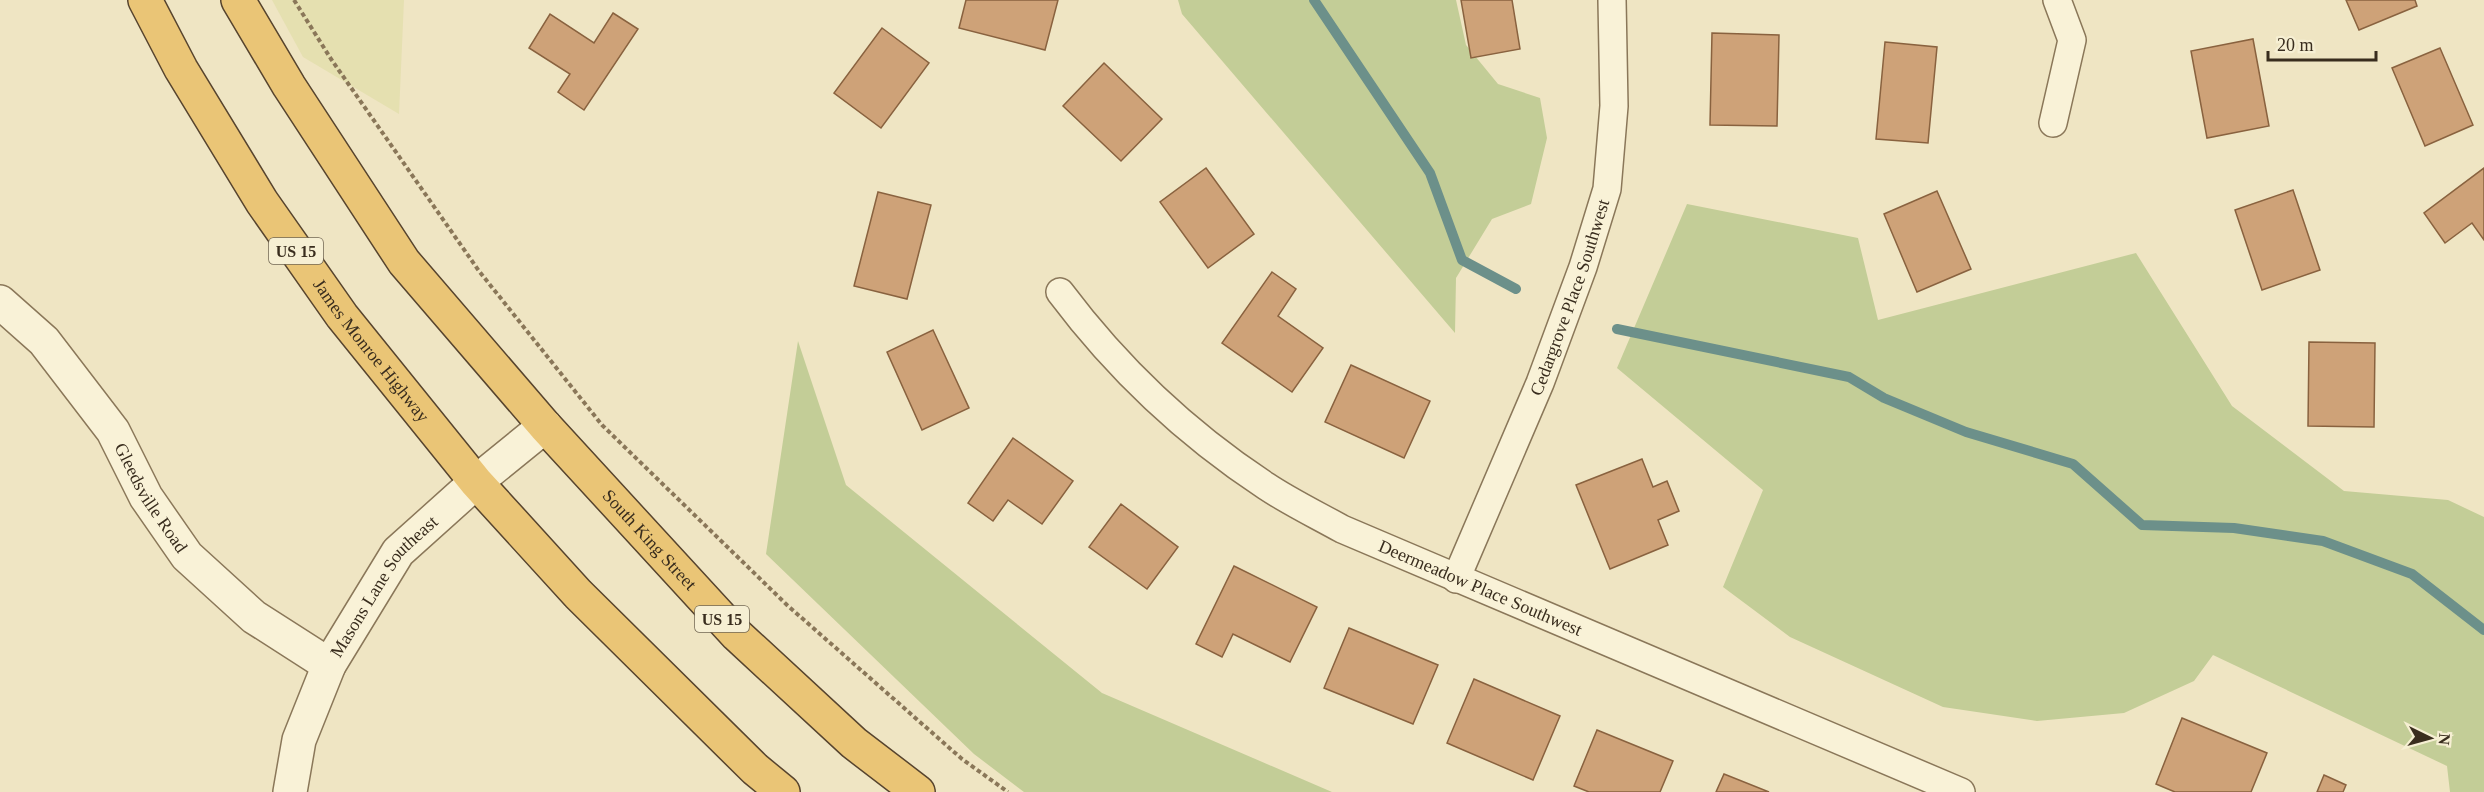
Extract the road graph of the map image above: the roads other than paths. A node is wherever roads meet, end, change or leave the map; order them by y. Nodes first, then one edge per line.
1 (145, 0) edge
2 (238, 0) edge
3 (1612, 0) edge
4 (2057, 0) edge
5 (2053, 123) dead end
6 (1060, 292) dead end
7 (0, 302) edge
8 (545, 426) junction
9 (476, 482) junction
10 (1456, 579) junction
11 (329, 665) junction
12 (290, 792) edge
13 (783, 792) edge
14 (918, 792) edge
15 (1961, 792) edge

1 - 9 highway, James Monroe Highway / US 15
2 - 8 highway, US 15
3 - 10 street, Cedargrove Place Southwest
4 - 5 street
6 - 10 street, Deermeadow Place Southwest
7 - 11 street, Gleedsville Road
8 - 9 street, Masons Lane Southeast
8 - 14 highway, South King Street / US 15
9 - 11 street, Masons Lane Southeast
9 - 13 highway, US 15
10 - 15 street, Deermeadow Place Southwest
11 - 12 street, Masons Lane Southeast

